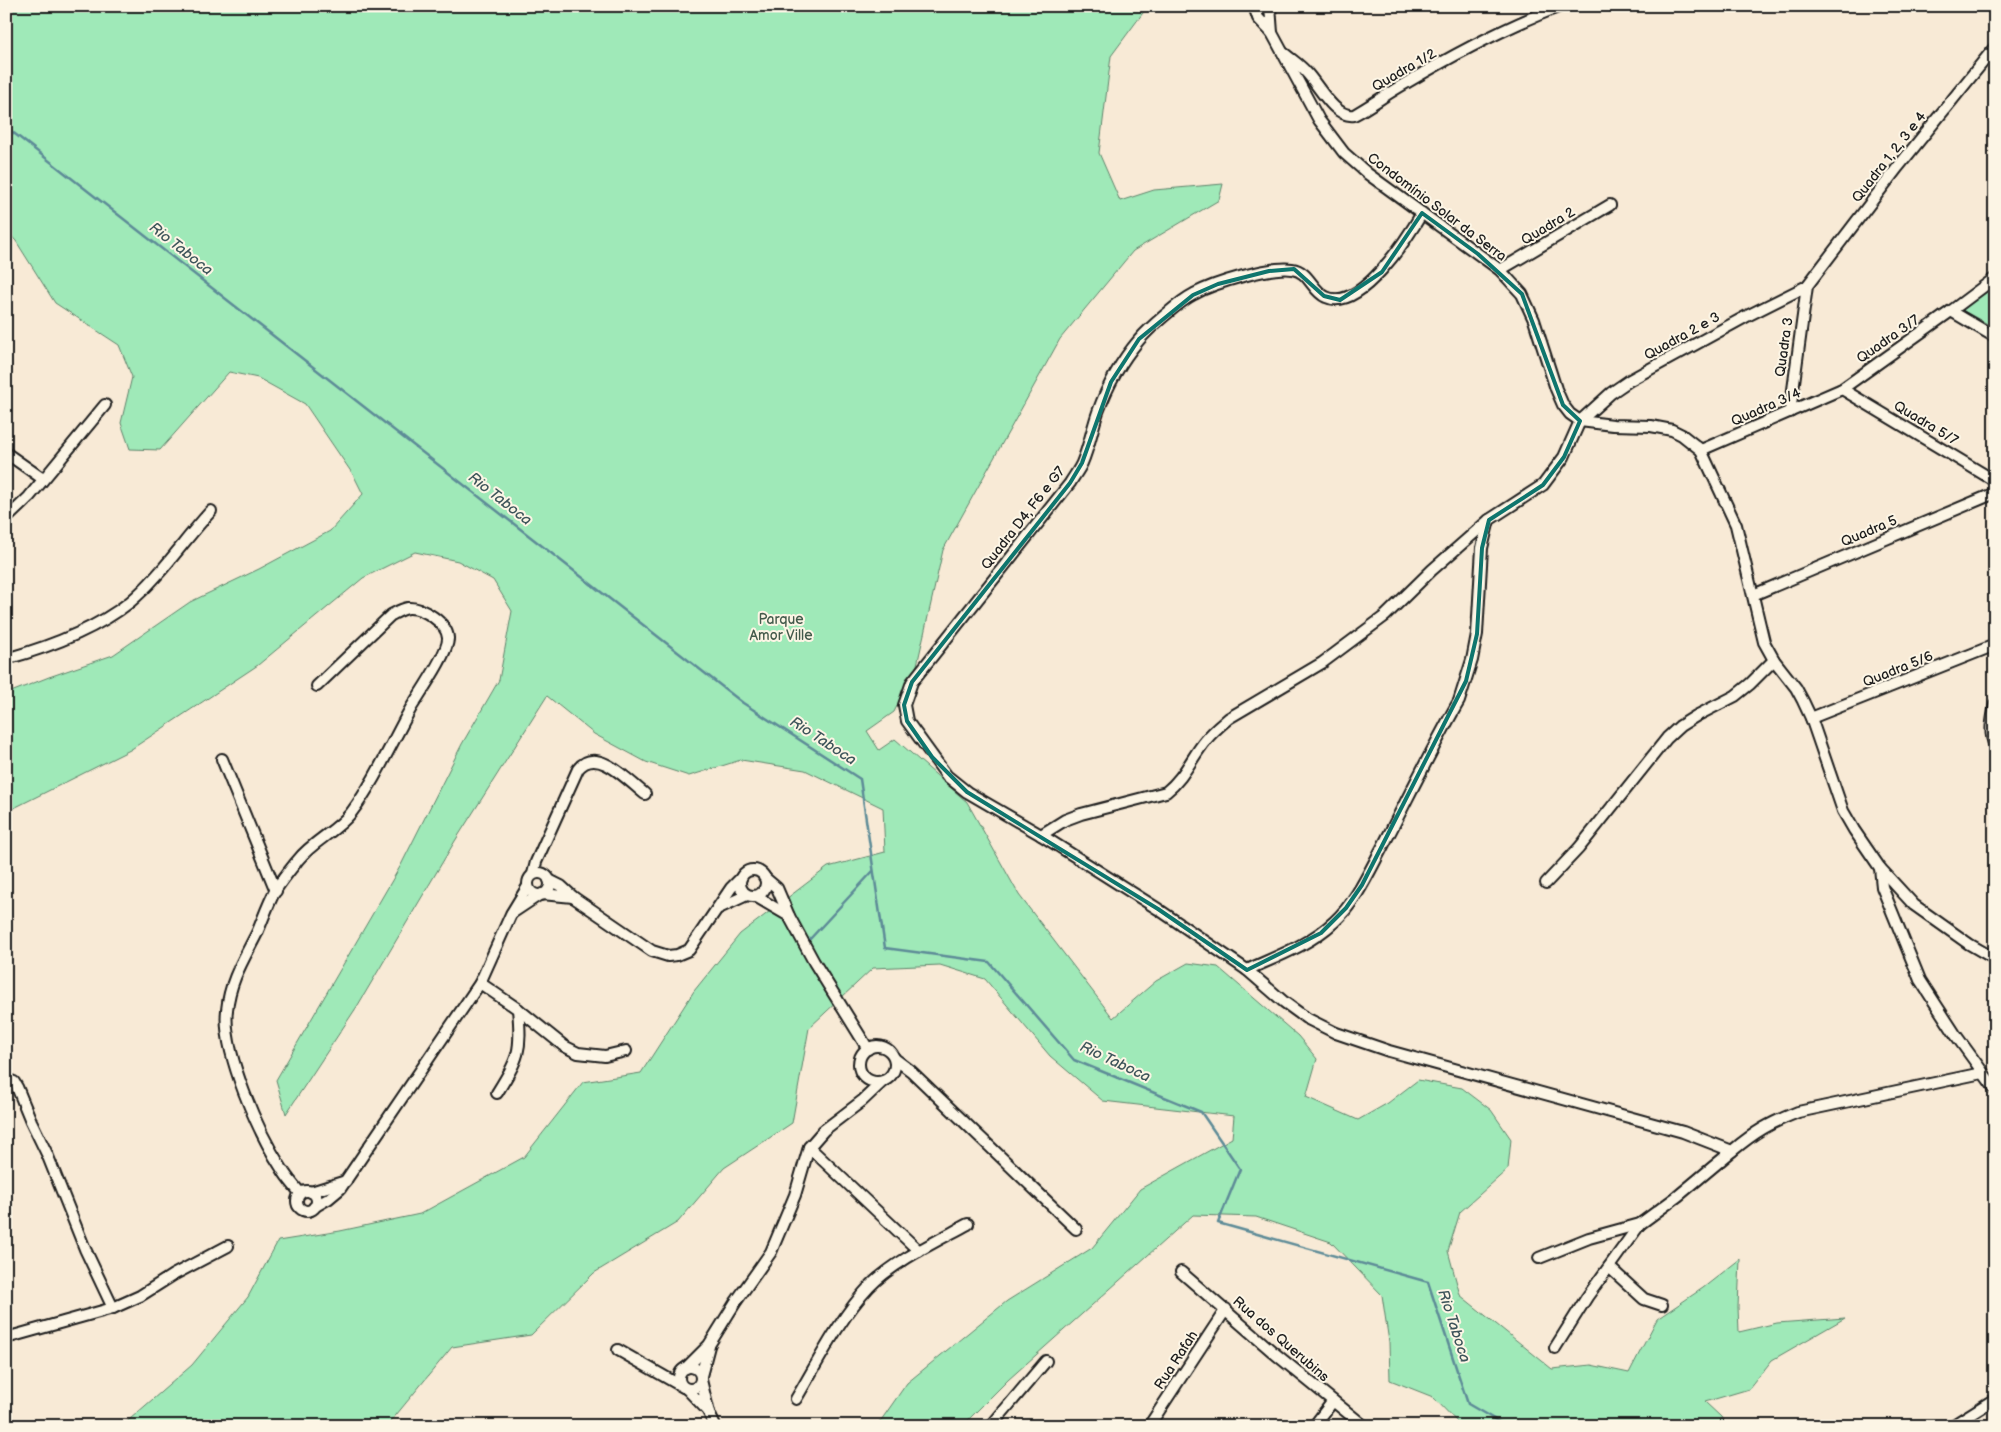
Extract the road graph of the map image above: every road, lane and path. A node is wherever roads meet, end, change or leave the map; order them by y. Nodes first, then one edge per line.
1 (1254, 6) edge
2 (1270, 6) edge
3 (1561, 6) edge
4 (1272, 33) junction
5 (1995, 47) edge
6 (1280, 50) junction
7 (1610, 205) dead end
8 (1422, 213) junction
9 (1500, 270) junction
10 (1995, 278) edge
11 (1807, 286) junction
12 (1951, 311) junction
13 (1995, 337) edge
14 (1842, 389) junction
15 (104, 405) dead end
16 (1790, 412) junction
17 (1580, 422) junction
18 (1701, 450) junction
19 (6, 453) edge
20 (43, 480) junction
21 (1995, 481) edge
22 (1995, 493) edge
23 (211, 511) dead end
24 (6, 519) edge
25 (1489, 520) junction
26 (1753, 595) junction
27 (1995, 645) edge
28 (6, 659) edge
29 (1774, 660) junction
30 (317, 686) dead end
31 (1995, 704) edge
32 (1811, 718) junction
33 (1995, 745) edge
34 (222, 759) dead end
35 (645, 794) dead end
36 (1041, 835) junction
37 (538, 857) junction
38 (1880, 868) junction
39 (533, 874) junction
40 (764, 876) junction
41 (547, 877) junction
42 (741, 878) junction
43 (1546, 883) dead end
44 (528, 886) junction
45 (276, 891) junction
46 (540, 895) junction
47 (751, 895) junction
48 (573, 897) junction
49 (716, 910) junction
50 (511, 914) junction
51 (789, 916) junction
52 (1995, 959) edge
53 (1248, 970) junction
54 (480, 983) junction
55 (518, 1009) junction
56 (868, 1049) junction
57 (626, 1051) dead end
58 (895, 1058) junction
59 (911, 1071) junction
60 (1982, 1073) junction
61 (892, 1075) junction
62 (6, 1079) edge
63 (867, 1079) junction
64 (882, 1082) junction
65 (1995, 1089) edge
66 (497, 1092) dead end
67 (862, 1101) junction
68 (809, 1147) junction
69 (1732, 1151) junction
70 (346, 1181) junction
71 (311, 1192) junction
72 (300, 1193) junction
73 (314, 1207) junction
74 (968, 1224) dead end
75 (1640, 1224) junction
76 (1076, 1229) dead end
77 (228, 1246) dead end
78 (919, 1251) junction
79 (1538, 1258) dead end
80 (1609, 1267) junction
81 (1181, 1272) dead end
82 (1662, 1305) dead end
83 (113, 1308) junction
84 (1226, 1310) junction
85 (6, 1338) edge
86 (709, 1345) junction
87 (1555, 1348) dead end
88 (618, 1350) dead end
89 (1046, 1362) dead end
90 (685, 1369) junction
91 (658, 1373) junction
92 (701, 1378) junction
93 (685, 1388) junction
94 (796, 1399) dead end
95 (1995, 1399) edge
96 (1333, 1401) junction
97 (709, 1413) junction
98 (715, 1426) edge
99 (992, 1426) edge
100 (1149, 1426) edge
101 (1314, 1426) edge
102 (1364, 1426) edge
103 (1952, 1426) edge

1 - 4 street, Condomínio Solar da Serra
2 - 4 street, Condomínio Solar da Serra
3 - 6 street, Quadra 1/2
4 - 6 street, Condomínio Solar da Serra
5 - 11 street, Quadra 1, 2, 3 e 4
6 - 8 street, Condomínio Solar da Serra
7 - 9 street, Quadra 2
8 - 9 street, Condomínio Solar da Serra
8 - 36 street, Quadra D4, F6 e G7
9 - 17 street, Condomínio Solar da Serra
10 - 12 street, Quadra 3/7
11 - 16 street, Quadra 3
11 - 17 street, Quadra 2 e 3
12 - 13 street
12 - 14 street, Quadra 3/7
14 - 16 street, Quadra 3/4
14 - 21 street, Quadra 5/7
15 - 20 street
16 - 18 street, Quadra 3/4
17 - 18 street
17 - 25 street
18 - 26 street
19 - 20 street
20 - 24 street
22 - 26 street, Quadra 5
23 - 28 street
25 - 36 street
25 - 53 street
26 - 29 street
27 - 32 street, Quadra 5/6
29 - 32 street
29 - 43 street
30 - 45 street
31 - 33 street
32 - 38 street
34 - 45 street
35 - 37 street
36 - 53 street
37 - 39 street
37 - 41 street
38 - 52 street
38 - 60 street
39 - 41 street
39 - 44 street
40 - 42 street
40 - 47 street
40 - 51 street
41 - 46 street
41 - 48 street
42 - 47 street
42 - 49 street
44 - 46 street
44 - 50 street
45 - 72 street
46 - 48 street
46 - 50 street
47 - 49 street
47 - 51 street
48 - 49 street
50 - 54 street
51 - 56 street
53 - 69 street
54 - 55 street
54 - 70 street
55 - 57 street
55 - 66 street
56 - 58 street
56 - 63 street
58 - 59 street
58 - 61 street
59 - 61 street
59 - 76 street
60 - 65 street
60 - 69 street
61 - 64 street
62 - 83 street
63 - 64 street
63 - 67 street
64 - 67 street
67 - 68 street
68 - 78 street
68 - 86 street
69 - 75 street
70 - 71 street
70 - 73 street
71 - 72 street
71 - 73 street
72 - 73 street
74 - 78 street
75 - 79 street
75 - 80 street
77 - 83 street
78 - 94 street
80 - 82 street
80 - 87 street
81 - 84 street, Rua dos Querubins
83 - 85 street
84 - 96 street, Rua dos Querubins
84 - 100 street, Rua Rafah
86 - 90 street
86 - 92 street
88 - 91 street
89 - 99 street
90 - 91 street
90 - 92 street
90 - 93 street
91 - 93 street
92 - 93 street
92 - 97 street
93 - 97 street
95 - 103 street
96 - 101 street
96 - 102 street, Rua dos Querubins
97 - 98 street

